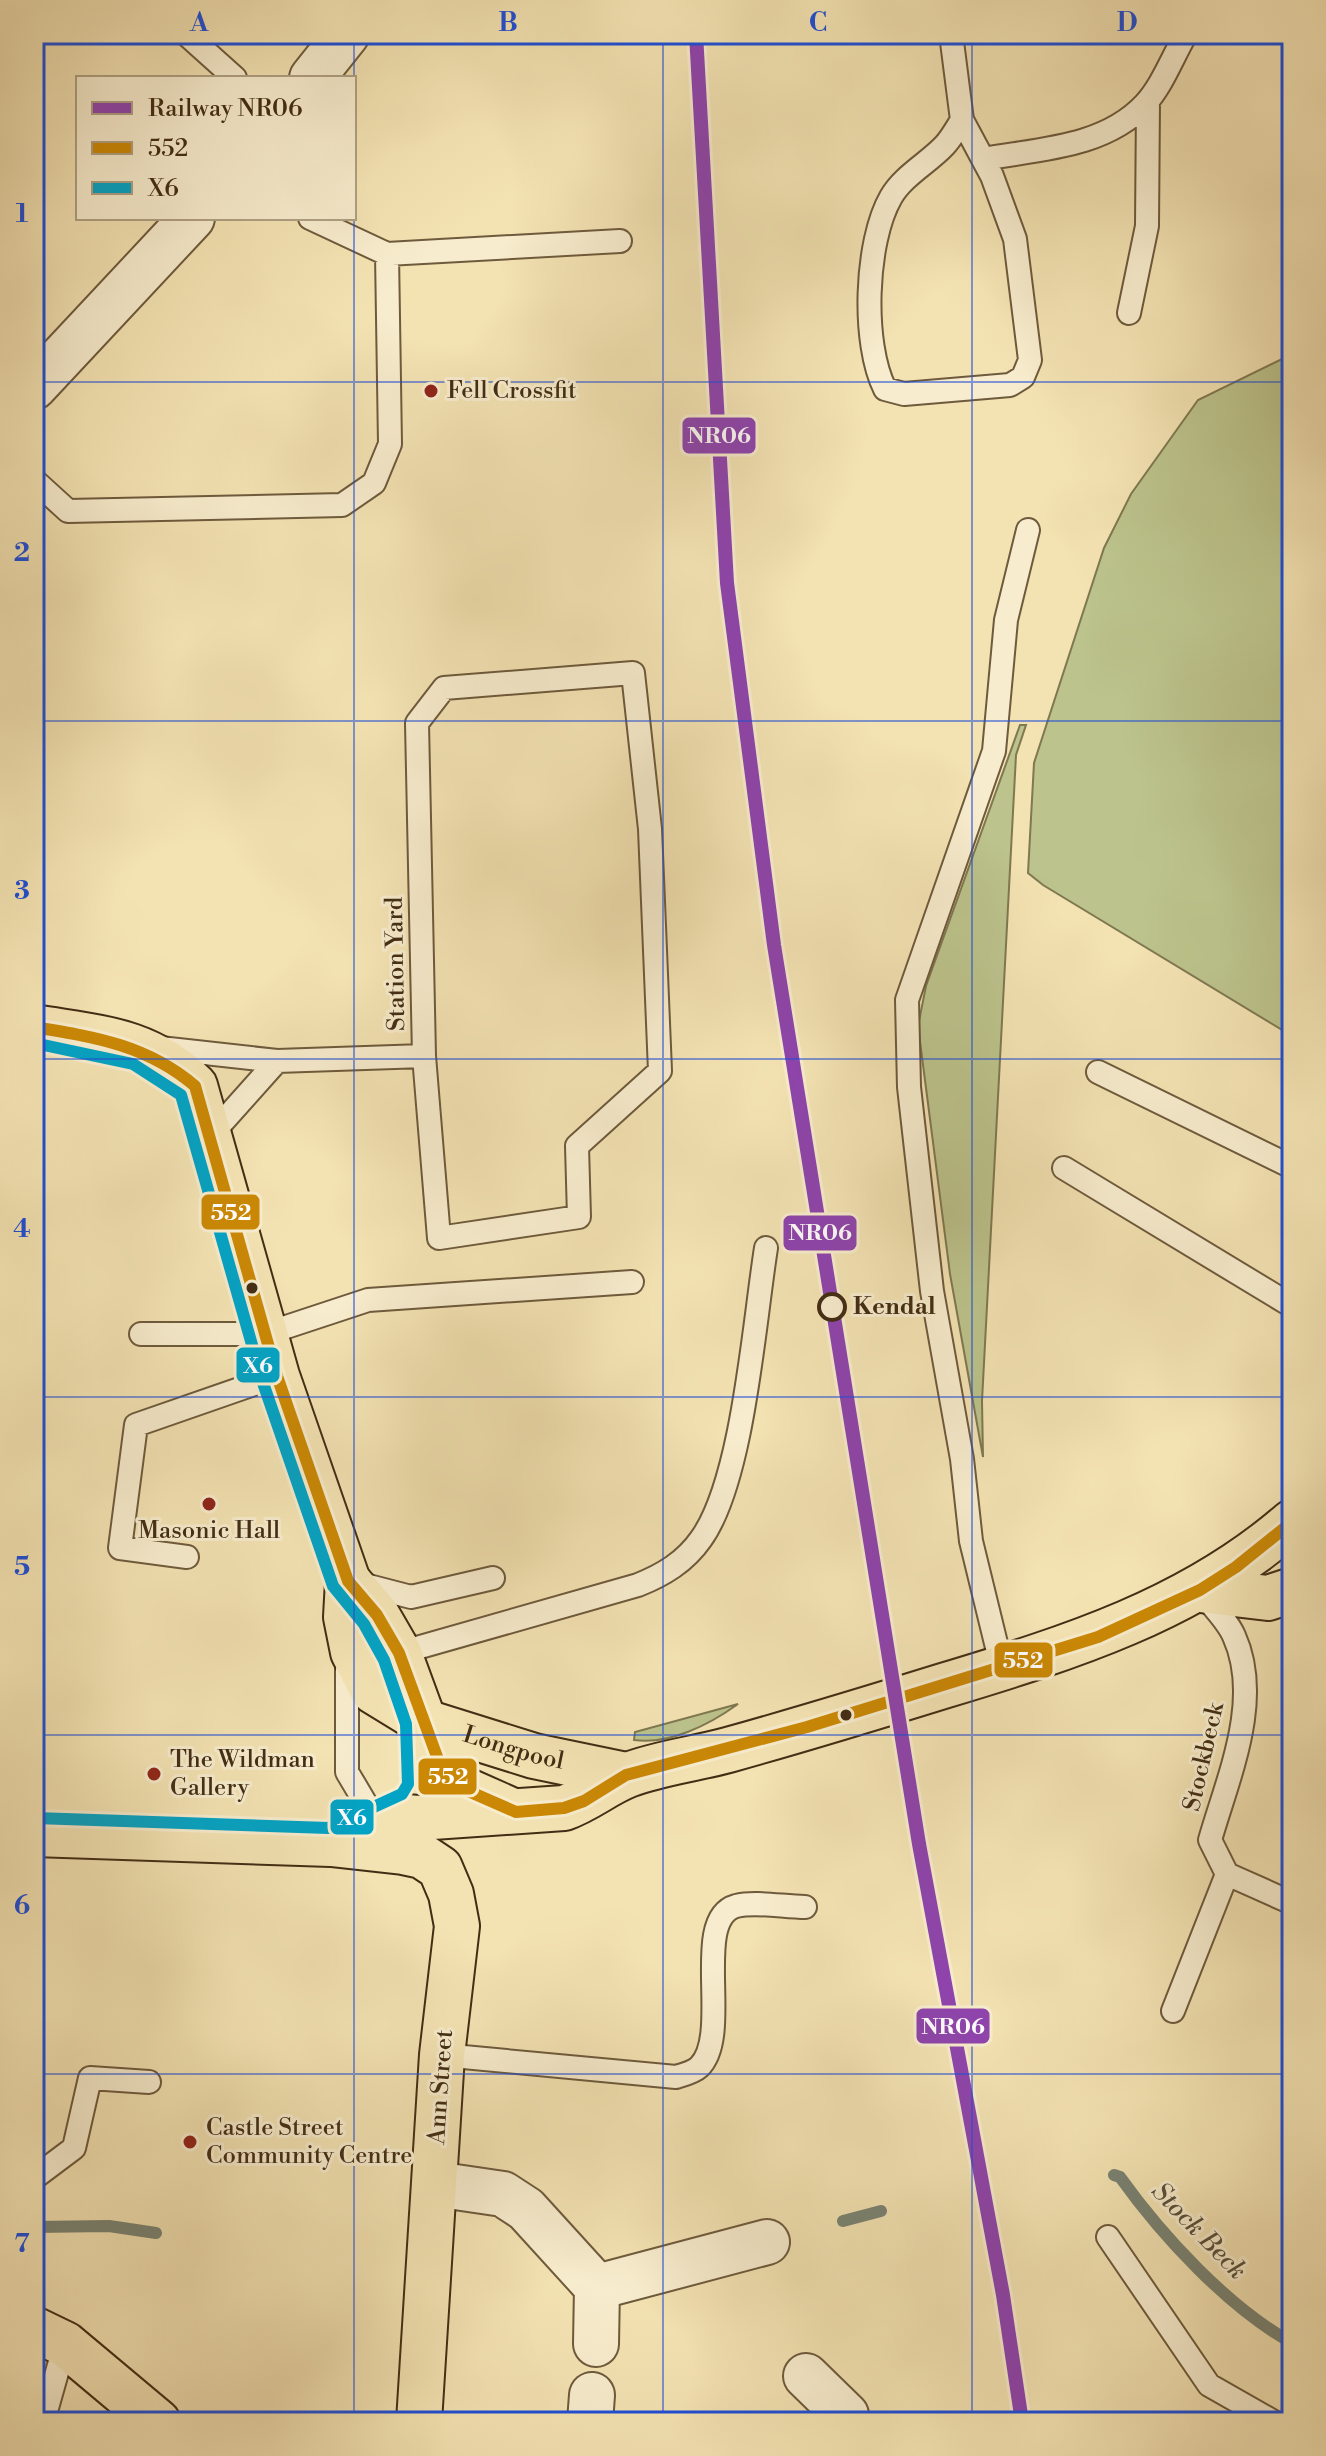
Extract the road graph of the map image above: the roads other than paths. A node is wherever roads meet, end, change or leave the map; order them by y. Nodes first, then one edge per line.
1 (186, 34) edge
2 (347, 34) edge
3 (951, 34) edge
4 (1186, 34) edge
5 (233, 76) edge
6 (314, 76) edge
7 (1148, 102) junction
8 (962, 120) junction
9 (983, 159) junction
10 (190, 220) edge
11 (314, 220) edge
12 (620, 241) dead end
13 (387, 254) junction
14 (1129, 313) dead end
15 (34, 387) edge
16 (34, 480) edge
17 (1028, 530) dead end
18 (34, 1027) edge
19 (138, 1046) junction
20 (424, 1056) junction
21 (277, 1061) junction
22 (1098, 1072) dead end
23 (210, 1136) junction
24 (1292, 1167) edge
25 (1064, 1168) dead end
26 (766, 1248) dead end
27 (632, 1282) dead end
28 (1292, 1306) edge
29 (141, 1334) dead end
30 (265, 1334) junction
31 (277, 1376) junction
32 (1292, 1522) edge
33 (187, 1557) dead end
34 (493, 1578) dead end
35 (348, 1581) junction
36 (1200, 1590) junction
37 (1292, 1590) edge
38 (353, 1652) junction
39 (399, 1653) junction
40 (1002, 1668) junction
41 (422, 1721) junction
42 (626, 1775) junction
43 (516, 1812) junction
44 (385, 1819) junction
45 (34, 1834) edge
46 (331, 1844) junction
47 (1227, 1874) junction
48 (1292, 1903) edge
49 (805, 1907) dead end
50 (1173, 2011) dead end
51 (442, 2055) junction
52 (149, 2082) dead end
53 (34, 2178) edge
54 (435, 2184) junction
55 (1108, 2237) dead end
56 (767, 2242) dead end
57 (597, 2287) junction
58 (49, 2337) edge
59 (596, 2344) dead end
60 (806, 2376) dead end
61 (43, 2422) edge
62 (158, 2422) edge
63 (419, 2422) edge
64 (847, 2422) edge
65 (1274, 2422) edge

1 - 5 lane
2 - 6 street
3 - 8 lane
4 - 7 lane
7 - 9 lane
7 - 14 lane
8 - 9 lane
8 - 9 lane
10 - 15 street
11 - 13 lane
12 - 13 lane
13 - 16 lane
17 - 40 lane
18 - 19 main road
19 - 21 lane, Station Yard
19 - 23 main road
20 - 20 lane, Station Yard
20 - 21 lane, Station Yard
21 - 23 lane
22 - 24 lane
23 - 30 main road
25 - 28 lane
26 - 39 lane
27 - 30 lane
29 - 30 lane
30 - 31 main road
31 - 33 lane
31 - 35 main road
32 - 36 main road, Longpool
34 - 35 lane
35 - 38 main road
35 - 39 main road
36 - 37 main road
36 - 40 main road, Longpool
36 - 47 lane, Stockbeck
38 - 41 main road
38 - 44 lane
39 - 41 main road
40 - 42 main road, Longpool
41 - 42 main road, Longpool
41 - 43 main road, Longpool
41 - 44 main road
42 - 43 main road, Longpool
43 - 44 main road
44 - 46 main road
45 - 46 main road, Ann Street
46 - 51 main road, Ann Street
47 - 48 lane
47 - 50 lane
49 - 51 lane
51 - 54 main road, Ann Street
52 - 53 lane
54 - 57 street
54 - 63 main road, Ann Street
55 - 65 lane
56 - 57 street
57 - 59 street
58 - 61 lane
58 - 62 main road
60 - 64 street

